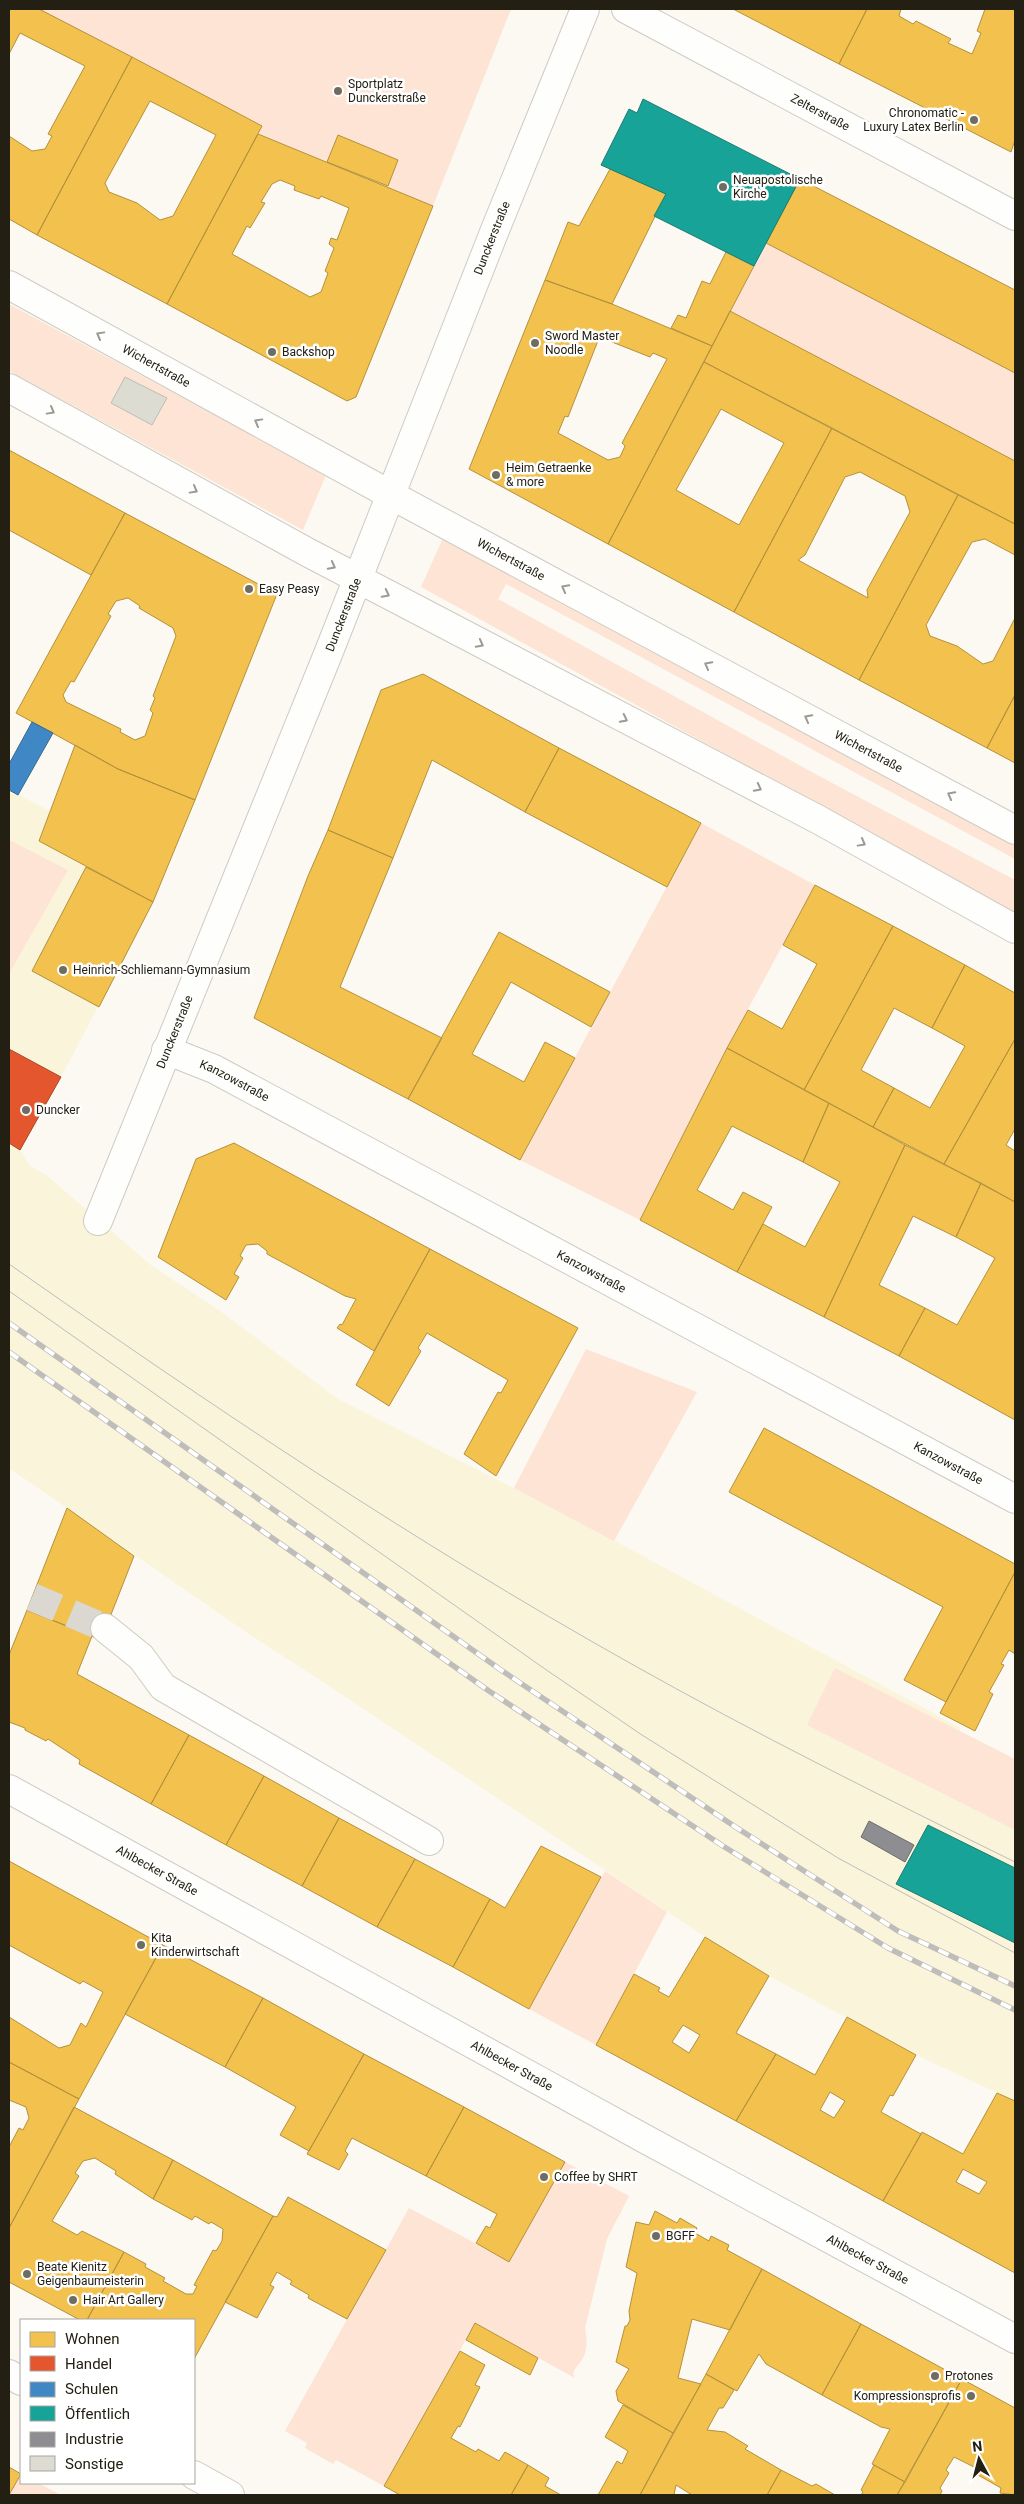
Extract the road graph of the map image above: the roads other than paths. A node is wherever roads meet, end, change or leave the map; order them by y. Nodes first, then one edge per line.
1 (585, 9) edge
2 (626, 9) edge
3 (1015, 216) edge
4 (9, 285) edge
5 (9, 388) edge
6 (391, 495) junction
7 (358, 580) junction
8 (1015, 830) edge
9 (1015, 929) edge
10 (166, 1050) junction
11 (98, 1220) dead end
12 (1015, 1498) edge
13 (105, 1628) tunnel mouth
14 (9, 1789) edge
15 (429, 1841) dead end
16 (1015, 2339) edge
17 (9, 2374) edge
18 (20, 2380) edge
19 (195, 2476) edge
20 (230, 2495) edge

1 - 6 street, Dunckerstraße
2 - 3 street, Zelterstraße
6 -> 4 street, Wichertstraße
5 -> 7 street
6 - 7 street, Dunckerstraße
8 -> 6 street, Wichertstraße
7 -> 9 street
7 - 10 street, Dunckerstraße
10 - 11 street, Dunckerstraße
10 - 12 street, Kanzowstraße
13 - 15 street
14 - 16 street, Ahlbecker Straße
17 - 18 street
19 - 20 street

